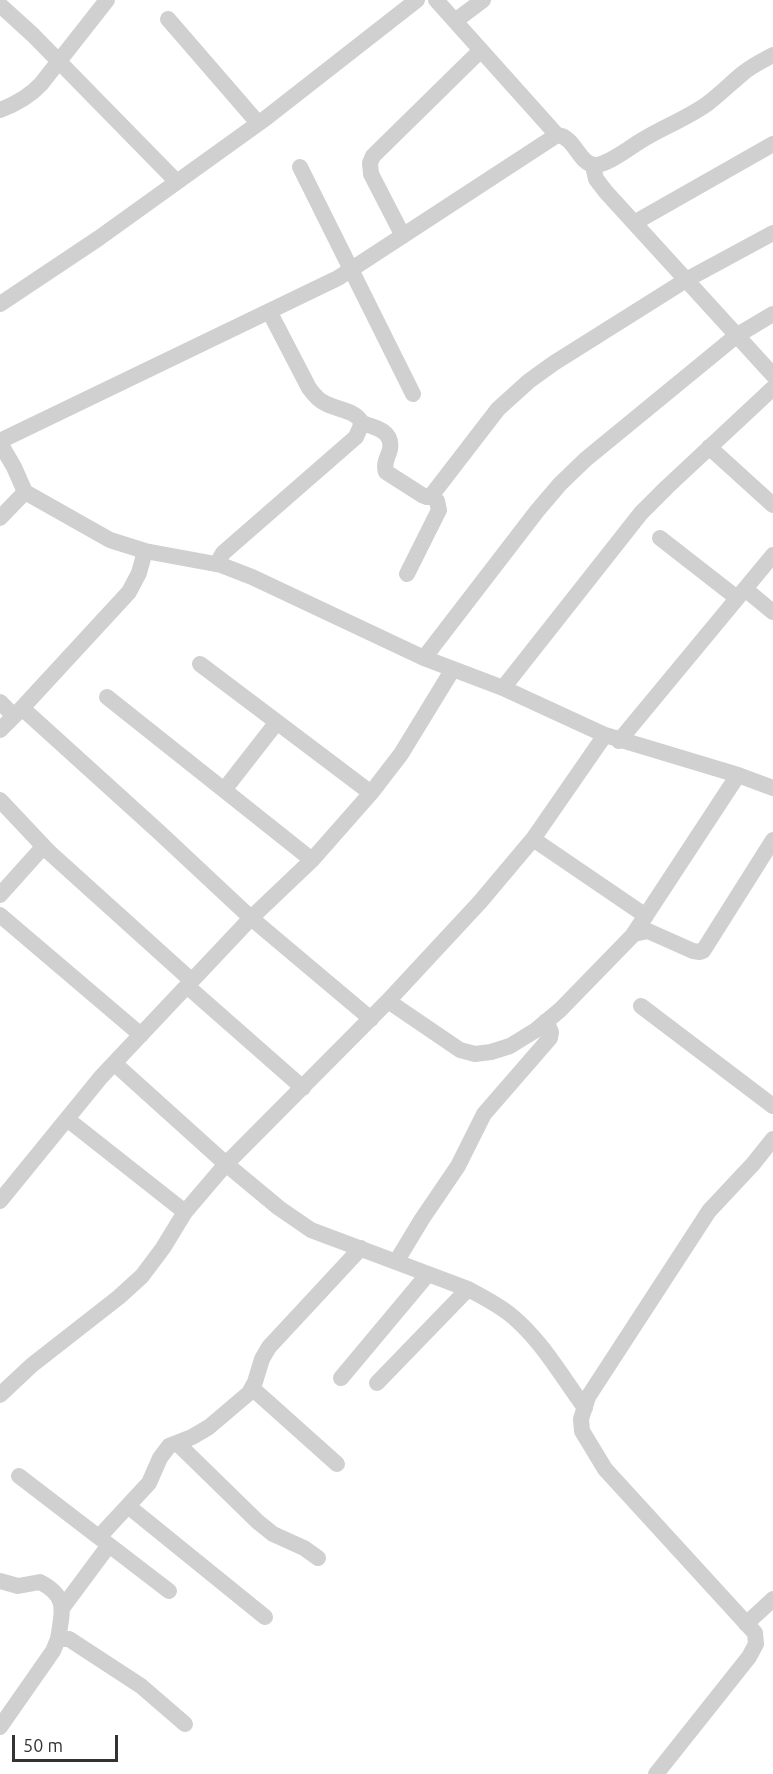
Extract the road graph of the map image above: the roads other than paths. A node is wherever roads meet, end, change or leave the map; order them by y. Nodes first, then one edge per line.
1 (107, 0) edge
2 (417, 0) edge
3 (436, 0) edge
4 (483, 0) edge
5 (0, 5) edge
6 (168, 20) dead end
7 (455, 21) junction
8 (481, 50) junction
9 (773, 55) edge
10 (59, 61) junction
11 (0, 110) edge
12 (258, 123) junction
13 (557, 135) junction
14 (773, 144) edge
15 (592, 166) junction
16 (300, 167) dead end
17 (177, 182) junction
18 (634, 223) junction
19 (773, 233) edge
20 (403, 236) junction
21 (351, 270) junction
22 (686, 280) junction
23 (0, 304) edge
24 (270, 311) junction
25 (773, 314) edge
26 (736, 336) junction
27 (773, 375) edge
28 (773, 388) edge
29 (413, 394) dead end
30 (362, 423) junction
31 (0, 442) edge
32 (709, 447) junction
33 (25, 492) junction
34 (431, 496) junction
35 (773, 505) edge
36 (0, 519) edge
37 (660, 538) dead end
38 (145, 551) junction
39 (773, 555) edge
40 (220, 565) junction
41 (407, 574) dead end
42 (741, 593) junction
43 (773, 612) edge
44 (424, 658) junction
45 (201, 664) dead end
46 (453, 669) junction
47 (503, 688) junction
48 (107, 698) dead end
49 (0, 702) edge
50 (18, 712) junction
51 (277, 722) junction
52 (0, 730) edge
53 (612, 738) junction
54 (738, 775) junction
55 (773, 788) edge
56 (224, 790) junction
57 (371, 793) junction
58 (0, 800) edge
59 (533, 839) junction
60 (773, 840) edge
61 (43, 847) junction
62 (312, 860) junction
63 (0, 895) edge
64 (0, 915) edge
65 (646, 916) junction
66 (251, 918) junction
67 (633, 935) junction
68 (190, 983) junction
69 (388, 1001) junction
70 (641, 1006) dead end
71 (371, 1019) junction
72 (546, 1021) junction
73 (141, 1035) junction
74 (114, 1063) junction
75 (303, 1088) junction
76 (773, 1106) edge
77 (67, 1119) junction
78 (773, 1139) edge
79 (226, 1164) junction
80 (1, 1197) edge
81 (185, 1212) junction
82 (361, 1248) junction
83 (396, 1262) junction
84 (428, 1274) junction
85 (468, 1289) junction
86 (340, 1378) dead end
87 (377, 1383) dead end
88 (252, 1388) junction
89 (0, 1395) edge
90 (585, 1408) junction
91 (177, 1443) junction
92 (337, 1464) dead end
93 (19, 1476) dead end
94 (128, 1506) junction
95 (104, 1541) junction
96 (318, 1558) dead end
97 (0, 1581) edge
98 (169, 1591) dead end
99 (773, 1600) edge
100 (63, 1607) junction
101 (265, 1617) dead end
102 (746, 1624) junction
103 (58, 1639) junction
104 (185, 1724) dead end
105 (0, 1727) edge
106 (656, 1774) edge

1 - 10 street
2 - 12 street
3 - 7 street
4 - 7 street
5 - 10 street
6 - 12 street
7 - 8 street
8 - 13 street
8 - 20 street
9 - 15 street
10 - 11 street
10 - 17 street
12 - 17 street
13 - 15 street
13 - 20 street
14 - 18 street
15 - 18 street
16 - 21 street
17 - 23 street
18 - 22 street
19 - 22 street
20 - 21 street
21 - 24 street
21 - 29 street
22 - 26 street
22 - 34 street
24 - 30 street
24 - 31 street
25 - 26 street
26 - 27 street
26 - 44 street
28 - 32 street
30 - 34 street
30 - 40 street
31 - 33 street
32 - 35 street
32 - 47 street
33 - 36 street
33 - 38 street
34 - 41 street
37 - 42 street
38 - 40 street
38 - 50 street
39 - 42 street
40 - 44 street
42 - 43 street
42 - 53 street
44 - 46 street
45 - 51 street
46 - 47 street
46 - 57 street
47 - 53 street
48 - 56 street
49 - 50 street
50 - 52 street
50 - 66 street
51 - 56 street
51 - 57 street
53 - 54 street
53 - 59 street
54 - 55 street
54 - 65 street
56 - 62 street
57 - 62 street
58 - 61 street
59 - 65 street
59 - 69 street
60 - 67 street
61 - 63 street
61 - 68 street
62 - 66 street
64 - 73 street
65 - 67 street
66 - 68 street
66 - 71 street
67 - 72 street
68 - 73 street
68 - 75 street
69 - 71 street
69 - 72 street
70 - 76 street
71 - 75 street
72 - 83 street
73 - 74 street
74 - 77 street
74 - 79 street
75 - 79 street
77 - 80 street
77 - 81 street
78 - 90 street
79 - 81 street
79 - 82 street
81 - 89 street
82 - 83 street
82 - 88 street
83 - 84 street
84 - 85 street
84 - 86 street
85 - 87 street
85 - 90 street
88 - 91 street
88 - 92 street
90 - 102 street
91 - 94 street
91 - 96 street
93 - 95 street
94 - 95 street
94 - 101 street
95 - 98 street
95 - 100 street
97 - 100 street
99 - 102 street
100 - 103 street
102 - 106 street
103 - 104 street
103 - 105 street

